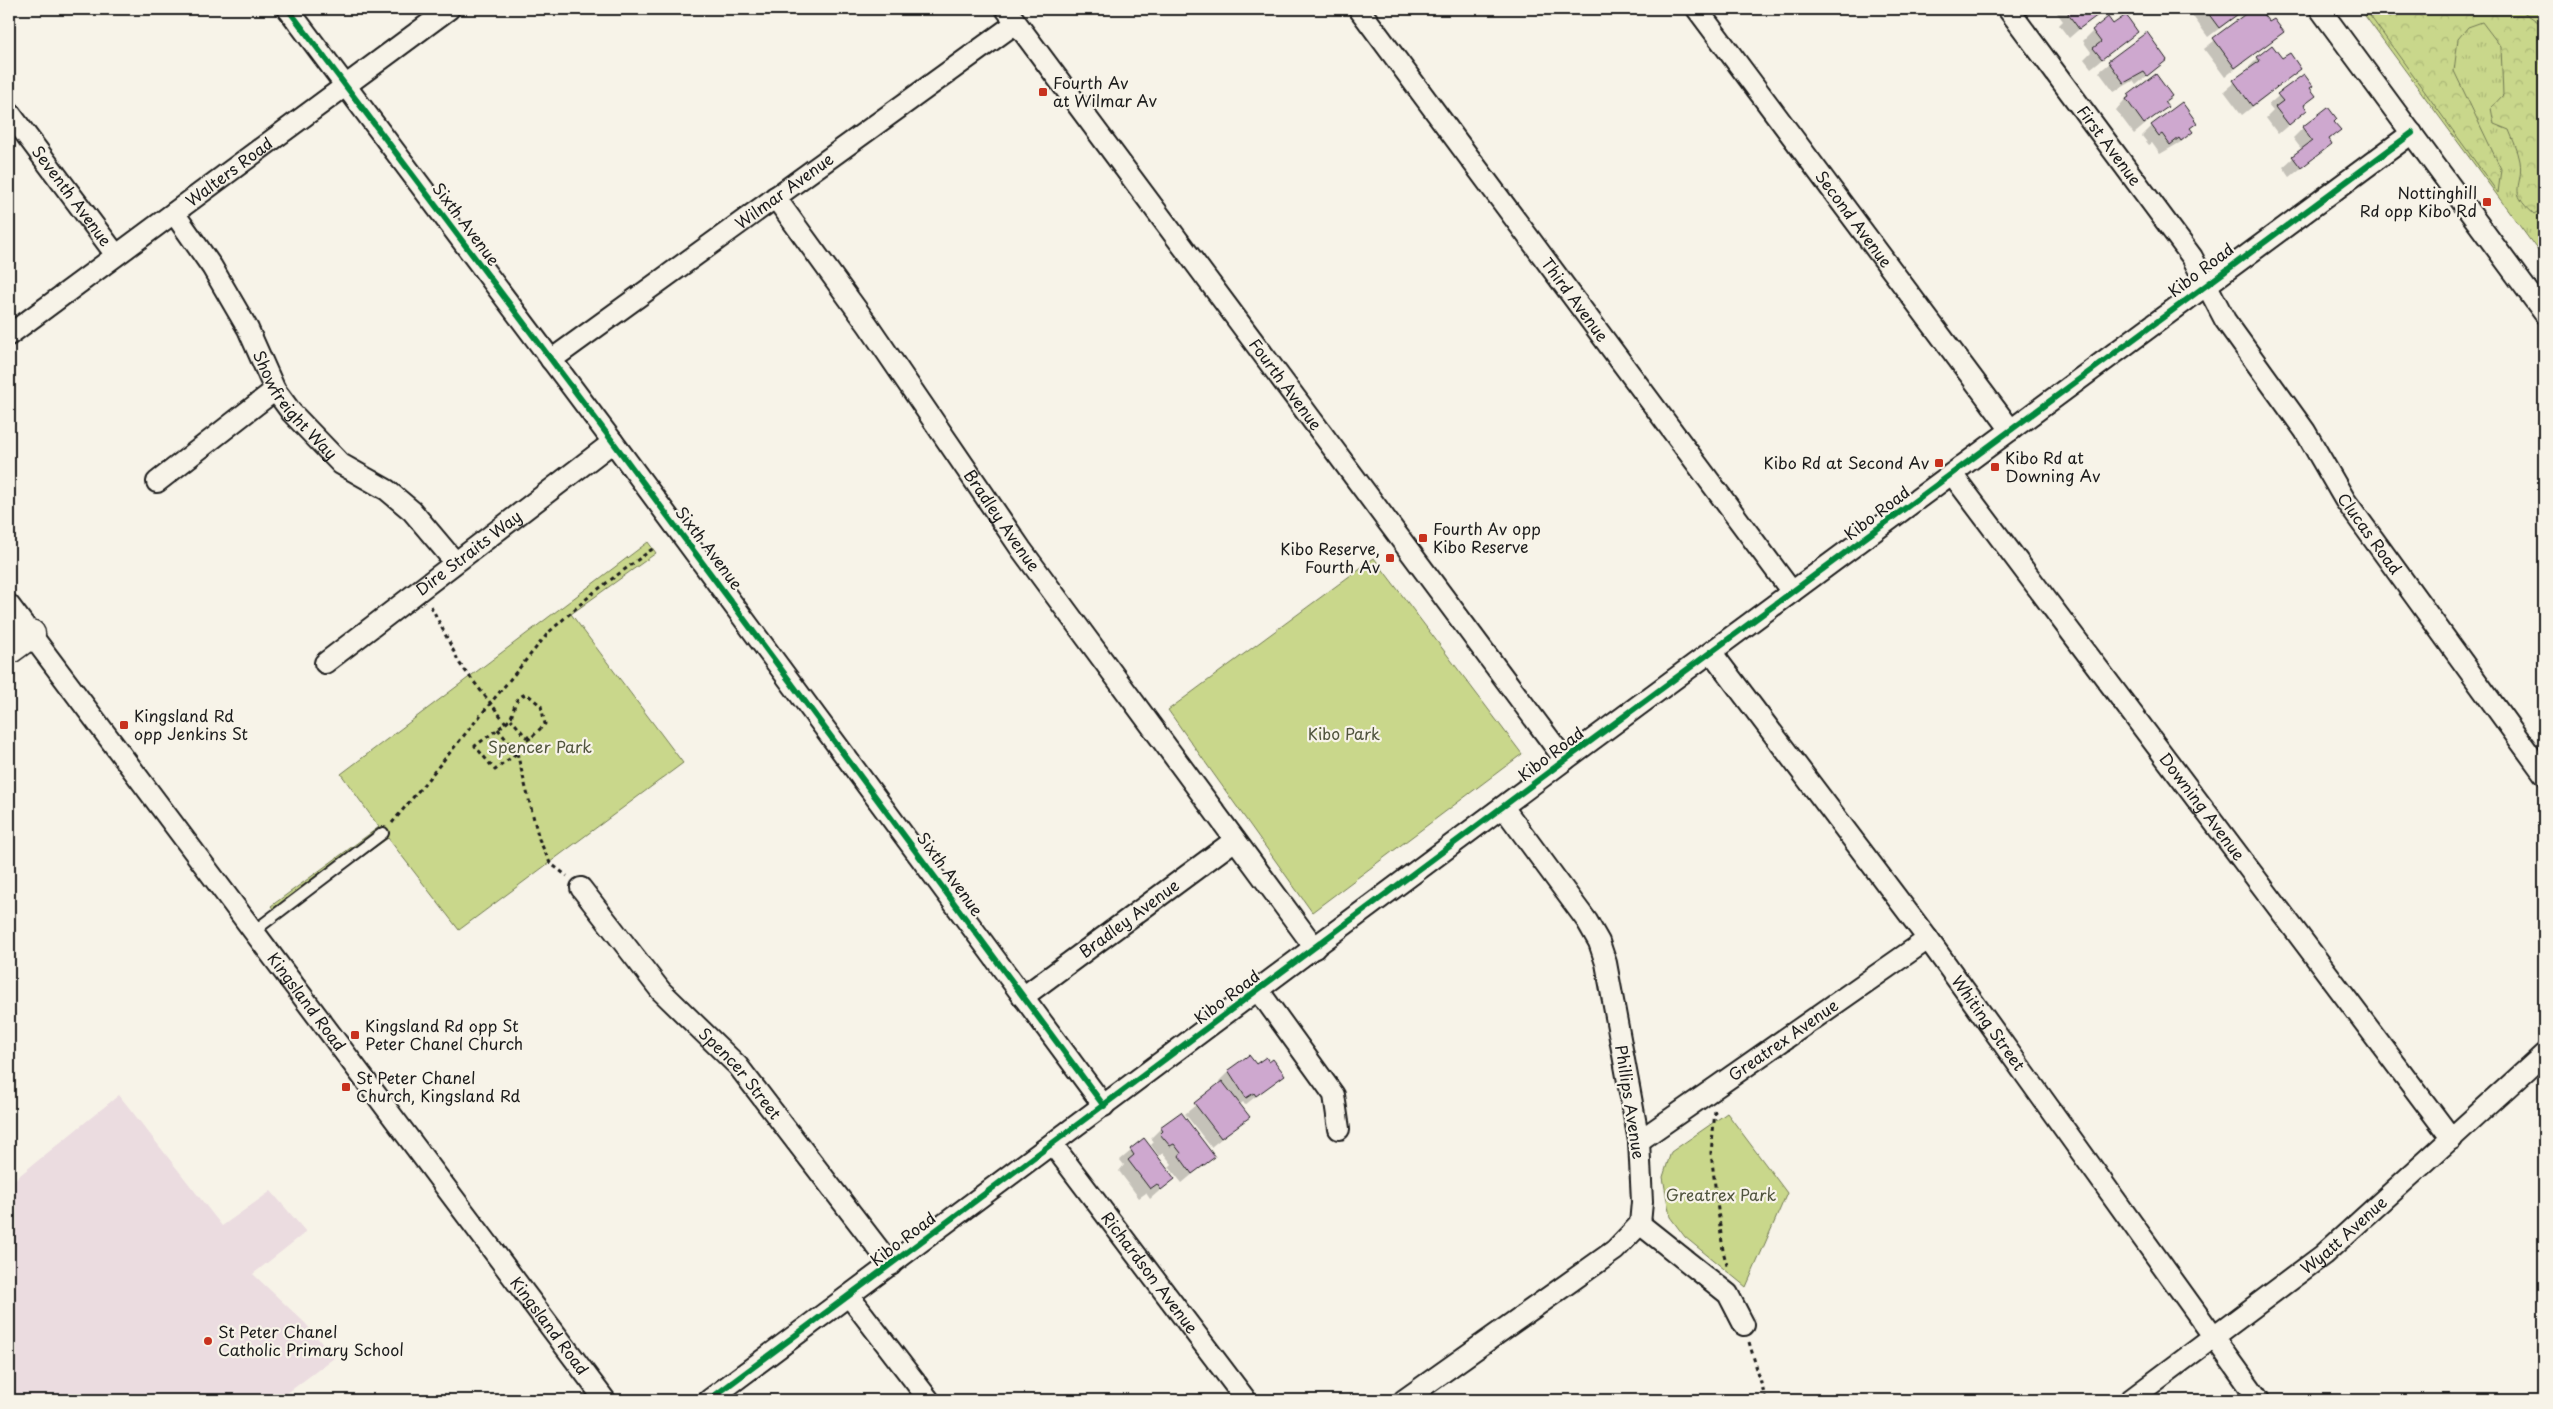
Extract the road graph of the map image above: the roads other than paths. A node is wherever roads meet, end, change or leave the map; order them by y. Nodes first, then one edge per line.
1 (288, 9) edge
2 (449, 9) edge
3 (1359, 9) edge
4 (1697, 9) edge
5 (2008, 9) edge
6 (2320, 9) edge
7 (1011, 16) edge
8 (346, 85) junction
9 (9, 112) edge
10 (2412, 133) junction
11 (775, 197) junction
12 (174, 214) junction
13 (116, 255) junction
14 (2205, 284) junction
15 (2544, 313) edge
16 (9, 335) edge
17 (551, 360) junction
18 (276, 390) junction
19 (2011, 430) junction
20 (613, 442) junction
21 (1952, 474) junction
22 (157, 482) dead end
23 (455, 562) junction
24 (1792, 592) junction
25 (9, 605) edge
26 (30, 634) junction
27 (9, 650) edge
28 (1712, 653) junction
29 (325, 663) dead end
30 (1565, 760) junction
31 (2544, 774) edge
32 (1503, 807) junction
33 (383, 833) road end
34 (1235, 840) junction
35 (581, 888) road end
36 (254, 931) junction
37 (1928, 938) junction
38 (1315, 948) junction
39 (1259, 991) junction
40 (1023, 997) junction
41 (2544, 1054) edge
42 (1104, 1106) junction
43 (1339, 1129) dead end
44 (2452, 1139) junction
45 (1639, 1141) junction
46 (1053, 1145) junction
47 (1640, 1224) junction
48 (891, 1265) junction
49 (849, 1296) junction
50 (1744, 1325) road end
51 (2213, 1338) junction
52 (605, 1400) edge
53 (709, 1400) edge
54 (929, 1400) edge
55 (1246, 1400) edge
56 (1404, 1400) edge
57 (2130, 1400) edge
58 (2259, 1400) edge

1 - 8 street, Sixth Avenue
2 - 8 street, Walters Road
3 - 24 street, Third Avenue
4 - 19 street, Second Avenue
5 - 14 street, First Avenue
6 - 10 street
7 - 11 street, Wilmar Avenue
7 - 30 street, Fourth Avenue
8 - 12 street, Walters Road
8 - 17 street, Sixth Avenue
9 - 13 street, Seventh Avenue
10 - 14 street, Kibo Road
10 - 15 street
11 - 17 street, Wilmar Avenue
11 - 34 street, Bradley Avenue
12 - 13 street, Walters Road
12 - 18 street, Showfreight Way
13 - 16 street, Walters Road
14 - 19 street, Kibo Road
14 - 31 street, Clucas Road
17 - 20 street, Sixth Avenue
18 - 22 street
18 - 23 street, Showfreight Way
19 - 21 street, Kibo Road
20 - 23 street, Dire Straits Way
20 - 40 street, Sixth Avenue
21 - 24 street, Kibo Road
21 - 44 street, Downing Avenue
23 - 29 street, Dire Straits Way
24 - 28 street, Kibo Road
25 - 26 street, Kingsland Road
26 - 27 street
26 - 36 street, Kingsland Road
28 - 30 street, Kibo Road
28 - 37 street, Whiting Street
30 - 32 street, Kibo Road
32 - 38 street, Kibo Road
32 - 45 street, Phillips Avenue
33 - 36 lane
34 - 38 street, Bradley Avenue
34 - 40 street, Bradley Avenue
35 - 48 street, Spencer Street
36 - 52 street, Kingsland Road
37 - 45 street, Greatrex Avenue
37 - 51 street, Whiting Street
38 - 39 street, Kibo Road
39 - 42 street, Kibo Road
39 - 43 street
40 - 42 street, Sixth Avenue
41 - 44 street, Wyatt Avenue
42 - 46 street, Kibo Road
44 - 51 street, Wyatt Avenue
45 - 47 street, Phillips Avenue
46 - 48 street, Kibo Road
46 - 55 street, Richardson Avenue
47 - 50 street
47 - 56 street
48 - 49 street, Kibo Road
49 - 53 street, Kibo Road
49 - 54 street
51 - 57 street, Wyatt Avenue
51 - 58 street, Whiting Street

